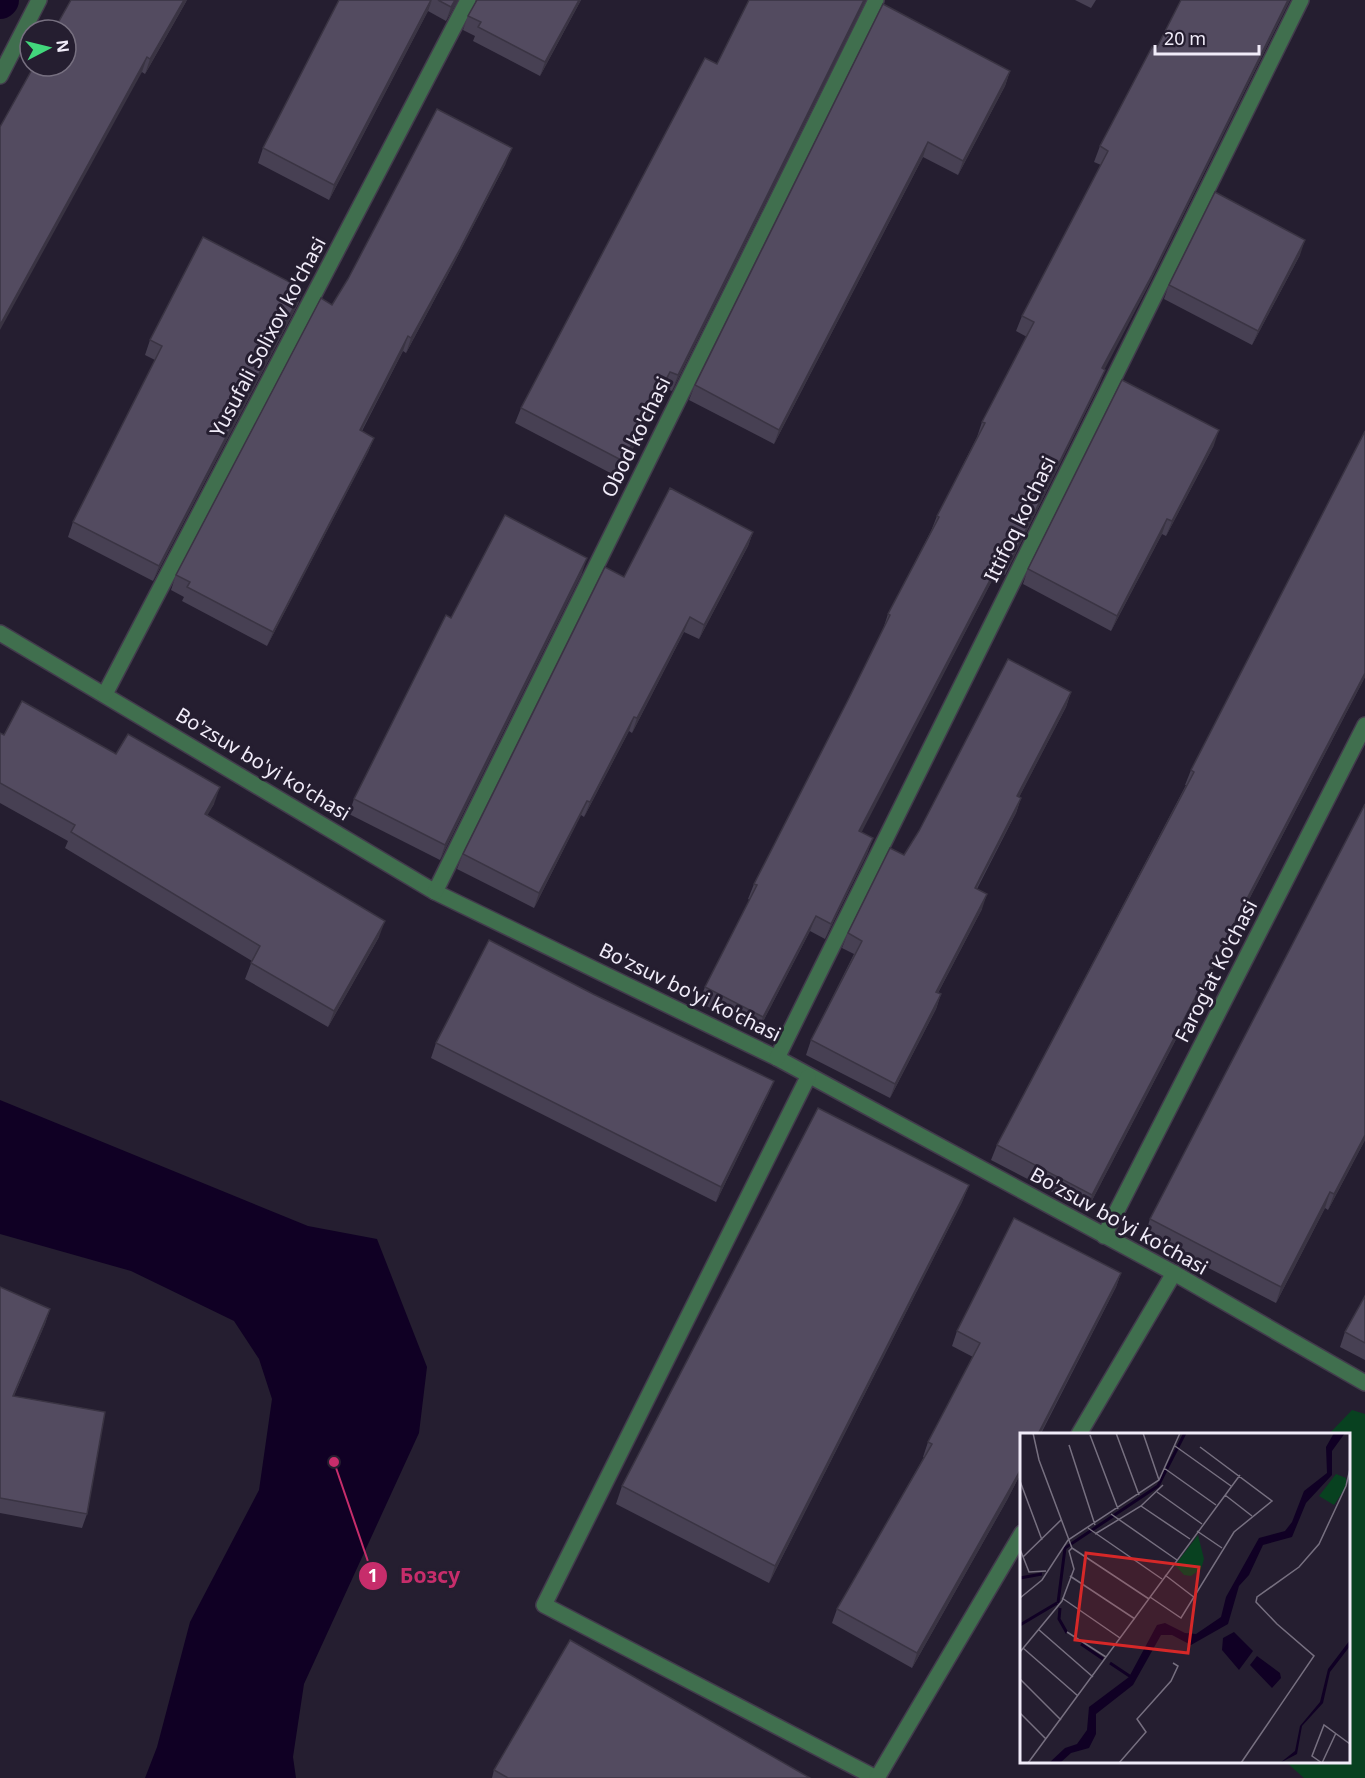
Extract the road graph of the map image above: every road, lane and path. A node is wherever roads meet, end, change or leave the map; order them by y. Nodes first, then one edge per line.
1 (39, 0) edge
2 (468, 0) edge
3 (876, 0) edge
4 (1301, 0) edge
5 (0, 76) edge
6 (0, 633) edge
7 (105, 694) junction
8 (1365, 725) edge
9 (435, 892) junction
10 (777, 1058) junction
11 (808, 1077) junction
12 (1104, 1236) junction
13 (1174, 1273) junction
14 (1365, 1383) edge
15 (1080, 1433) edge
16 (1020, 1536) edge
17 (877, 1778) edge

1 - 5 street
2 - 7 street, Yusufali Solixov ko'chasi
3 - 9 street, Obod ko'chasi
4 - 10 street, Ittifoq ko'chasi
6 - 7 street, Bo'zsuv bo'yi ko'chasi
7 - 9 street, Bo'zsuv bo'yi ko'chasi
8 - 12 street, Farog'at Ko'chasi
9 - 10 street, Bo'zsuv bo'yi ko'chasi
10 - 11 street, Bo'zsuv bo'yi ko'chasi
11 - 12 street, Bo'zsuv bo'yi ko'chasi
11 - 17 street
12 - 13 street, Bo'zsuv bo'yi ko'chasi
13 - 14 street, Bo'zsuv bo'yi ko'chasi
13 - 15 street
16 - 17 street

